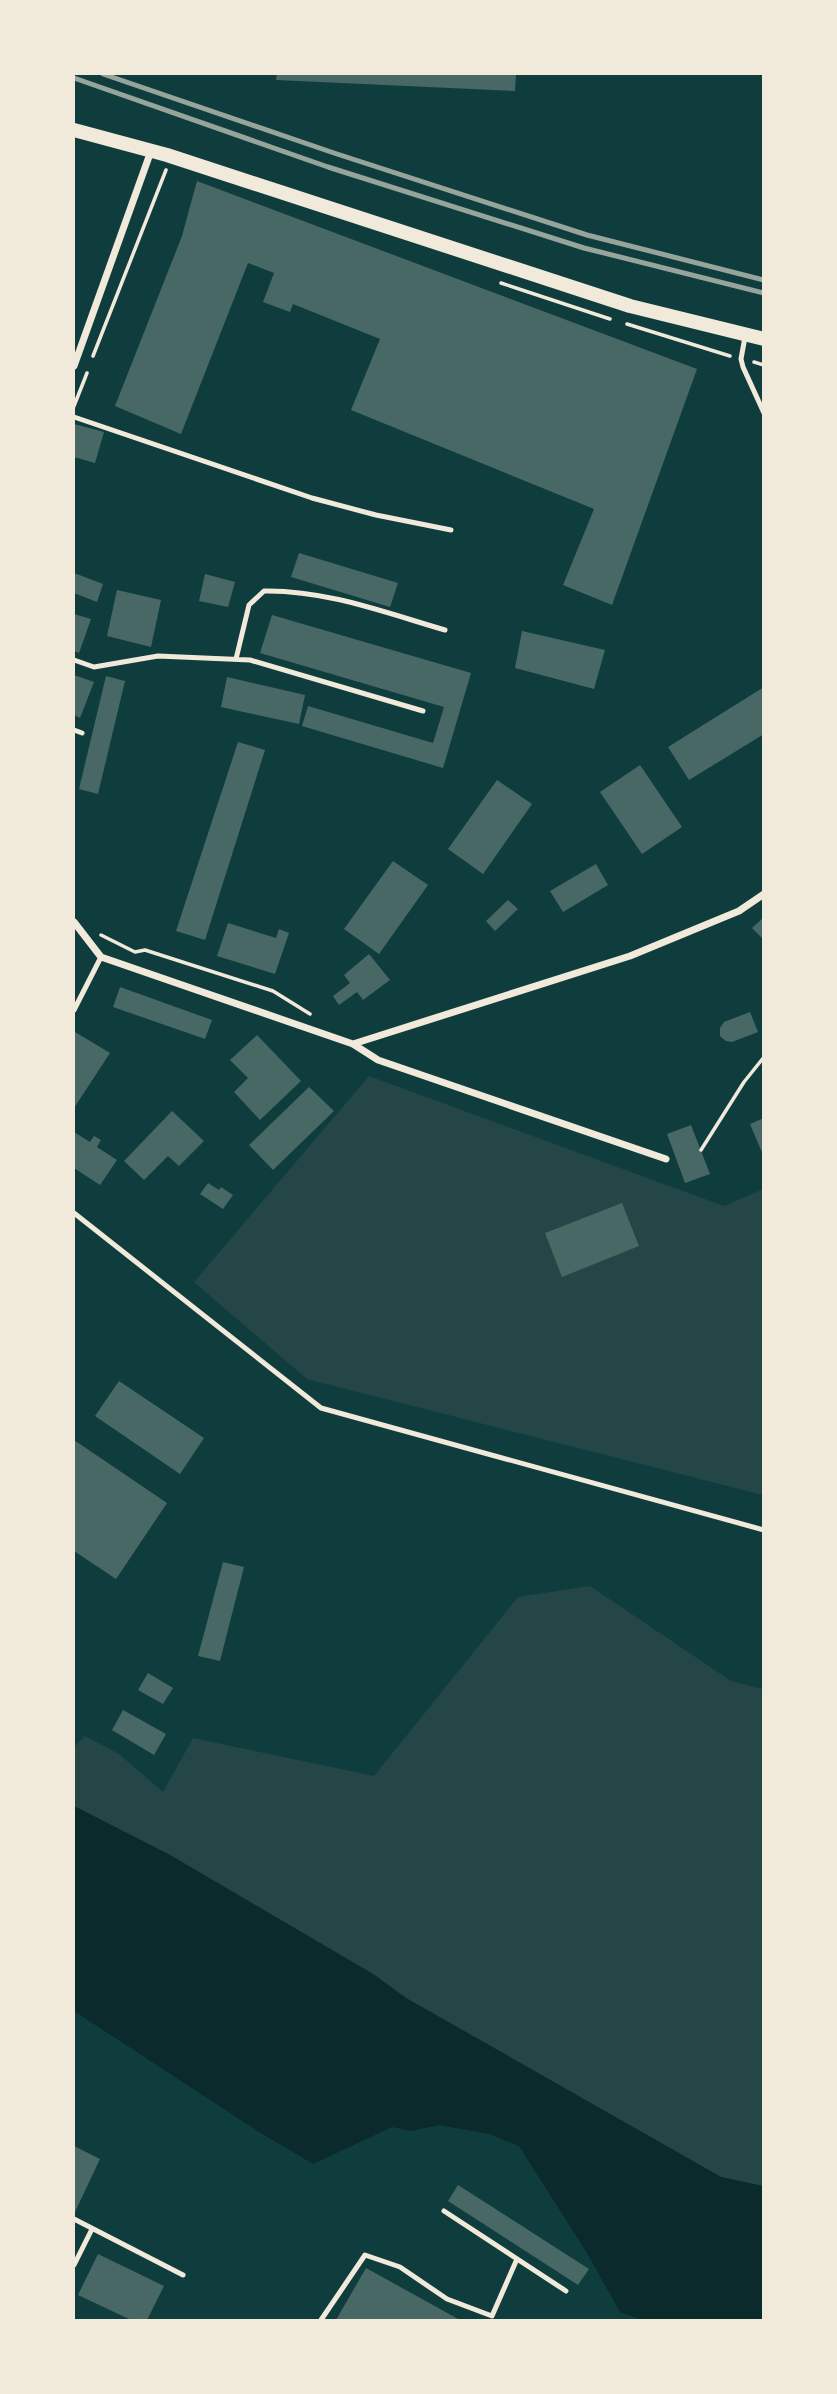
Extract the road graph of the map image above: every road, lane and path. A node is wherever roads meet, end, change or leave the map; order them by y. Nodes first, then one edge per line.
1 (74, 130) edge
2 (151, 150) junction
3 (166, 170) dead end
4 (745, 335) junction
5 (764, 339) edge
6 (93, 357) dead end
7 (74, 366) edge
8 (88, 369) dead end
9 (74, 406) edge
10 (764, 413) edge
11 (74, 416) edge
12 (451, 530) dead end
13 (445, 630) dead end
14 (236, 659) junction
15 (74, 660) edge
16 (423, 711) dead end
17 (74, 730) edge
18 (82, 733) dead end
19 (764, 894) edge
20 (74, 922) edge
21 (100, 934) dead end
22 (101, 957) junction
23 (74, 1010) edge
24 (311, 1014) dead end
25 (354, 1044) junction
26 (764, 1057) edge
27 (701, 1150) dead end
28 (666, 1160) dead end
29 (74, 1213) edge
30 (764, 1530) edge
31 (444, 2211) dead end
32 (74, 2219) edge
33 (92, 2229) junction
34 (517, 2259) junction
35 (74, 2265) edge
36 (183, 2275) dead end
37 (566, 2291) dead end
38 (492, 2316) junction
39 (321, 2320) edge
40 (498, 2320) edge

1 - 2 main road
2 - 4 main road
2 - 7 street
3 - 6 path
4 - 5 main road
4 - 10 lane
8 - 9 path
11 - 12 lane
13 - 14 lane
14 - 15 lane
14 - 16 lane
17 - 18 lane
19 - 25 street
20 - 22 street
21 - 24 path
22 - 23 lane
22 - 25 street
25 - 28 street
26 - 27 path
29 - 30 lane
31 - 34 lane
32 - 33 lane
33 - 35 lane
33 - 36 lane
34 - 37 lane
34 - 38 lane
38 - 39 lane
38 - 40 lane

